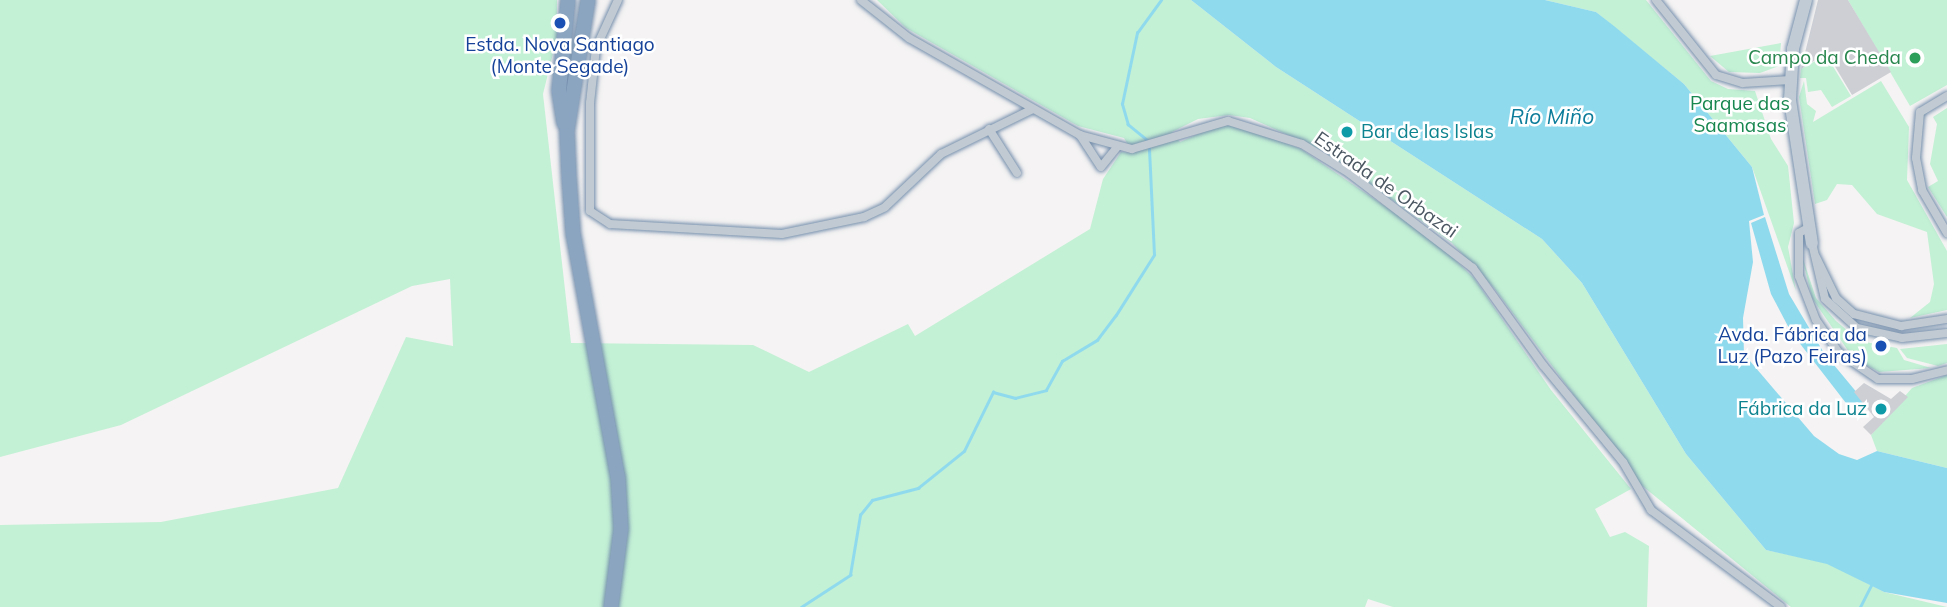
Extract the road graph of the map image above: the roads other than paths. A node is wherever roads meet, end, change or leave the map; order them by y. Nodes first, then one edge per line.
1 (568, 0) edge
2 (588, 0) edge
3 (618, 0) edge
4 (861, 0) edge
5 (1656, 0) edge
6 (1806, 0) edge
7 (577, 46) junction
8 (596, 48) junction
9 (1790, 80) junction
10 (1947, 96) edge
11 (1033, 109) junction
12 (989, 129) junction
13 (567, 131) junction
14 (1080, 135) junction
15 (1117, 147) junction
16 (1017, 173) dead end
17 (569, 177) junction
18 (587, 178) junction
19 (1808, 228) junction
20 (1947, 233) edge
21 (1811, 243) junction
22 (1947, 319) edge
23 (1947, 333) edge
24 (1947, 370) edge
25 (611, 607) edge
26 (1781, 607) edge

1 - 13 highway
2 - 7 highway
3 - 8 street
4 - 11 street, Estrada de Orbazai
5 - 9 street
6 - 9 street
7 - 8 street
7 - 13 highway
8 - 18 street
9 - 19 street
10 - 20 street
11 - 12 street
11 - 14 street, Estrada de Orbazai
12 - 16 street
12 - 18 street
13 - 17 highway
14 - 15 street, Estrada de Orbazai
14 - 15 street
15 - 26 street, Estrada de Orbazai
17 - 18 street
17 - 25 highway
19 - 21 street
19 - 24 street
21 - 22 street
21 - 23 street

